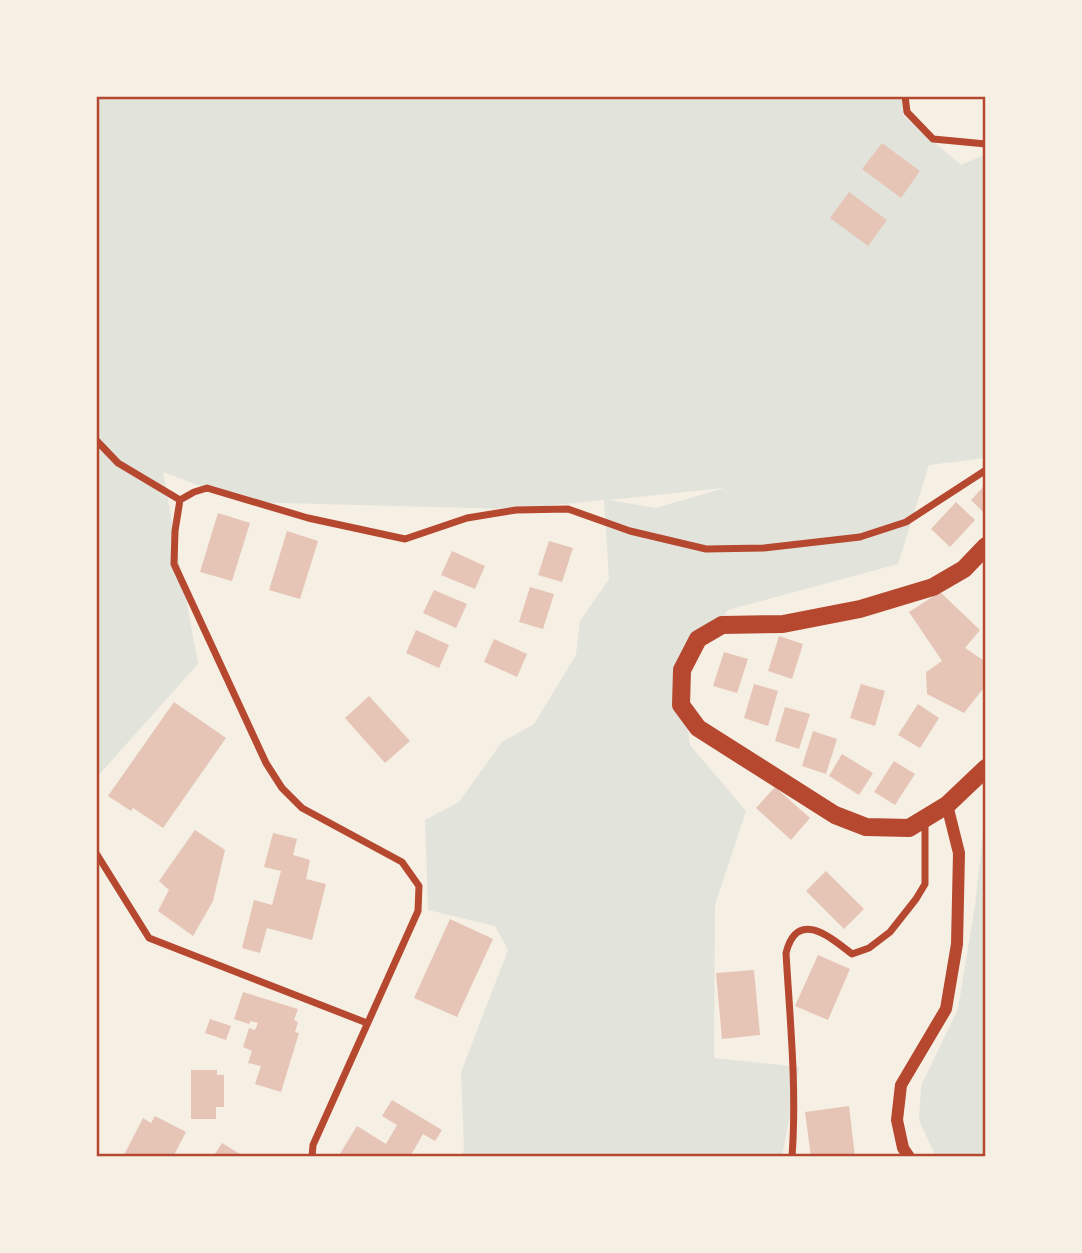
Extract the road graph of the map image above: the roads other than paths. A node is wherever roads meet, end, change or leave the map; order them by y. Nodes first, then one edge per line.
1 (905, 96) edge
2 (986, 144) edge
3 (96, 440) edge
4 (986, 470) edge
5 (180, 500) junction
6 (986, 546) edge
7 (986, 768) edge
8 (947, 804) junction
9 (925, 819) junction
10 (96, 853) edge
11 (367, 1023) junction
12 (312, 1157) edge
13 (792, 1157) edge
14 (909, 1157) edge

1 - 2 street
3 - 5 street
4 - 5 street
5 - 11 street
6 - 9 main road
7 - 8 main road
8 - 9 main road
8 - 14 street
9 - 13 street
10 - 11 street
11 - 12 street

